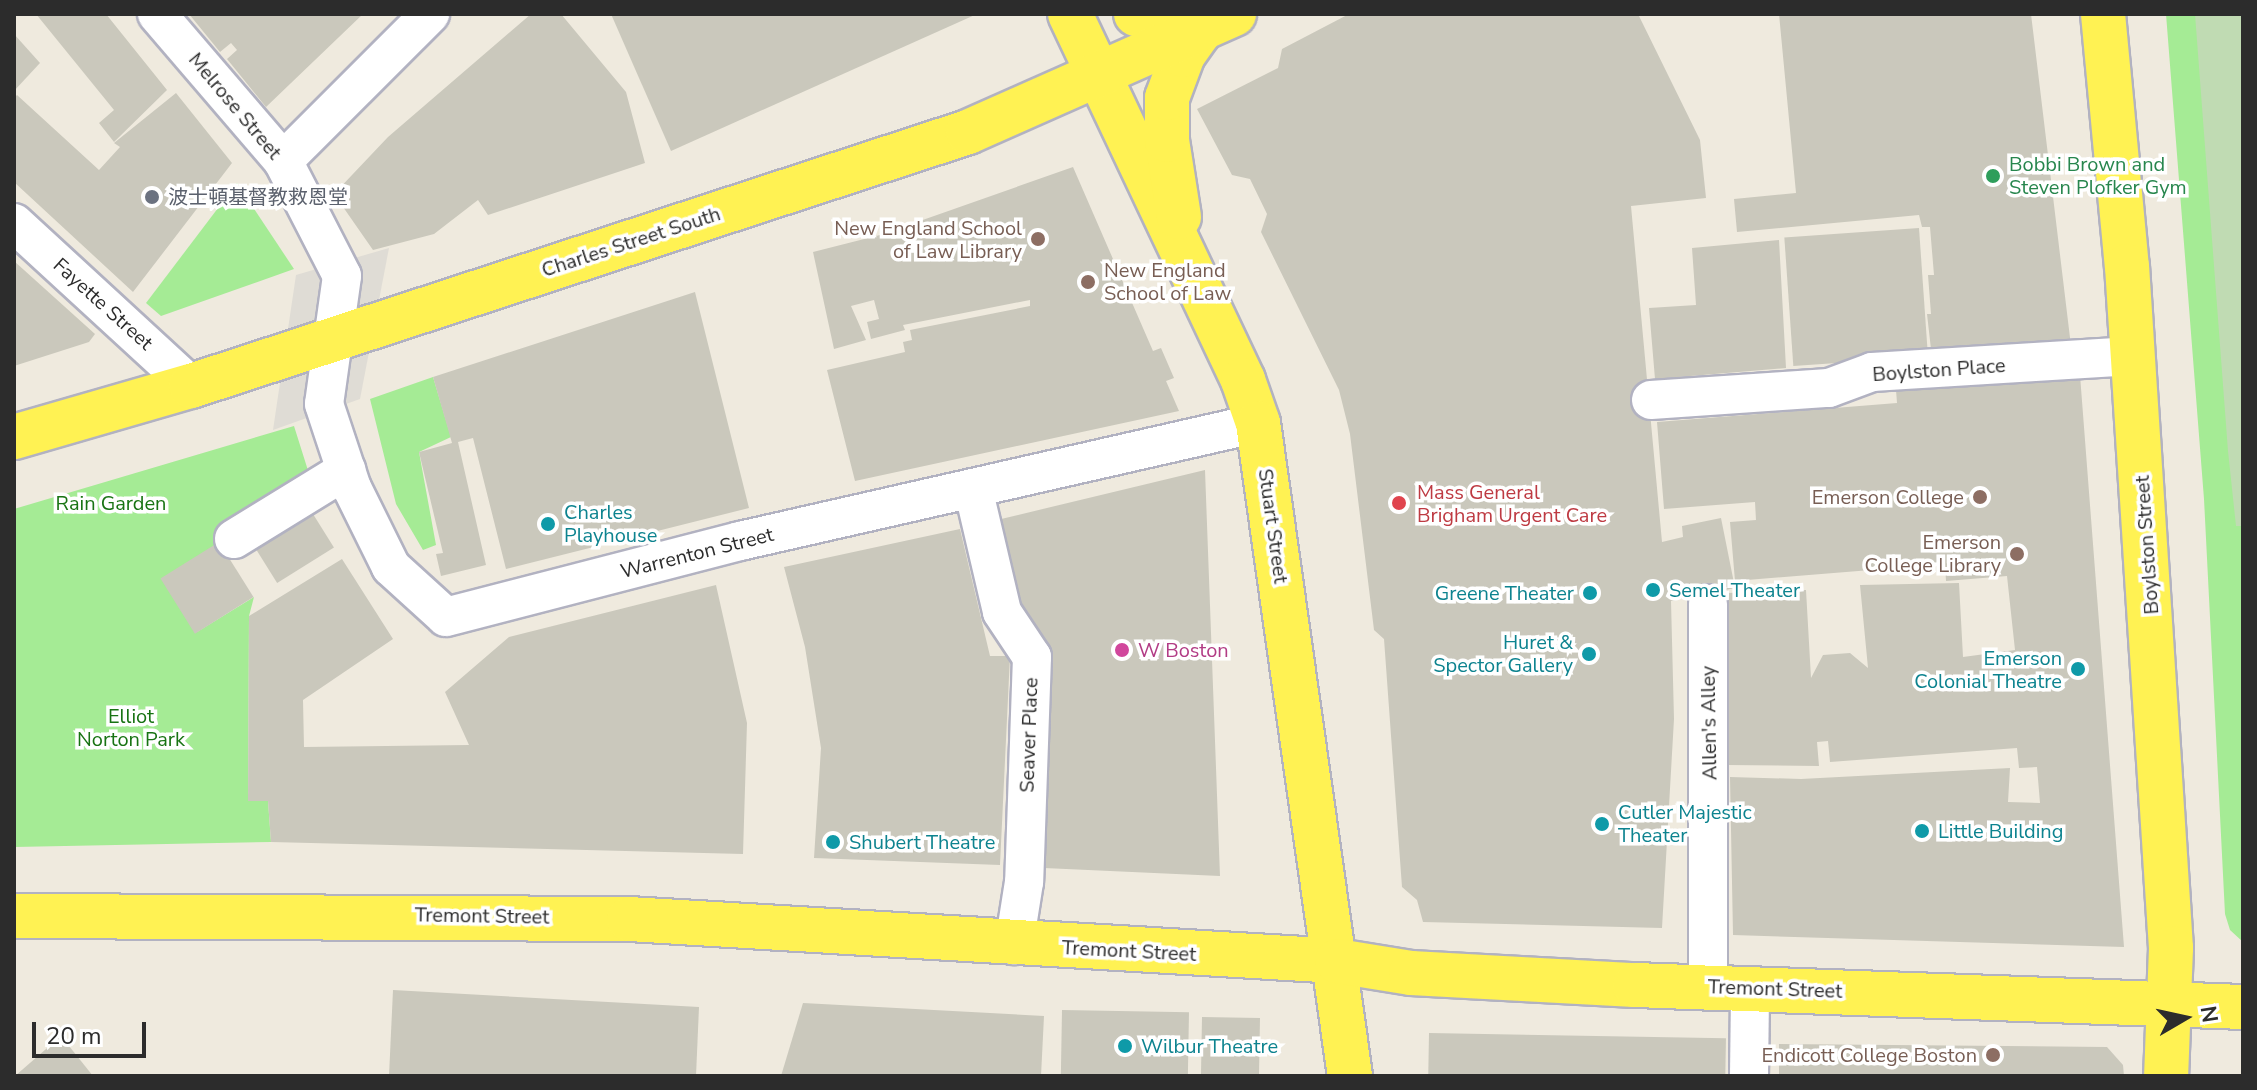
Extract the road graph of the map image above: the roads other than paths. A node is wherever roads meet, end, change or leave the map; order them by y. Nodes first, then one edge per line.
1 (157, 14) edge
2 (1070, 14) edge
3 (1136, 14) edge
4 (2103, 14) edge
5 (412, 21) edge
6 (1217, 23) edge
7 (1100, 77) junction
8 (283, 161) junction
9 (14, 223) edge
10 (1188, 266) junction
11 (334, 339) junction
12 (2133, 356) junction
13 (191, 386) junction
14 (1651, 400) dead end
15 (1258, 423) junction
16 (14, 437) edge
17 (346, 470) junction
18 (973, 488) junction
19 (234, 539) dead end
20 (1708, 604) dead end
21 (14, 916) edge
22 (1014, 945) junction
23 (1337, 961) junction
24 (1729, 987) junction
25 (2171, 1004) junction
26 (2243, 1007) edge
27 (1350, 1076) edge
28 (1749, 1076) edge
29 (2166, 1076) edge

1 - 8 street, Melrose Street
2 - 7 main road, Stuart Street
3 - 6 main road
4 - 12 main road, Boylston Street
5 - 8 street
6 - 7 main road, Charles Street South
6 - 10 main road
7 - 10 main road, Stuart Street
7 - 11 main road, Charles Street South
8 - 11 street, Melrose Street
9 - 13 street, Fayette Street
10 - 15 main road, Stuart Street
11 - 13 main road, Charles Street South
11 - 17 street, Warrenton Street
12 - 14 street, Boylston Place
12 - 25 main road, Boylston Street
13 - 16 main road, Charles Street South
15 - 18 street, Warrenton Street
15 - 23 main road, Stuart Street
17 - 18 street, Warrenton Street
17 - 19 street
18 - 22 street, Seaver Place
20 - 24 street, Allen's Alley
21 - 22 main road, Tremont Street
22 - 23 main road, Tremont Street
23 - 24 main road, Tremont Street
23 - 27 main road, Stuart Street
24 - 25 main road, Tremont Street
24 - 28 street, Allen's Alley
25 - 26 main road, Tremont Street
25 - 29 main road, Boylston Street

